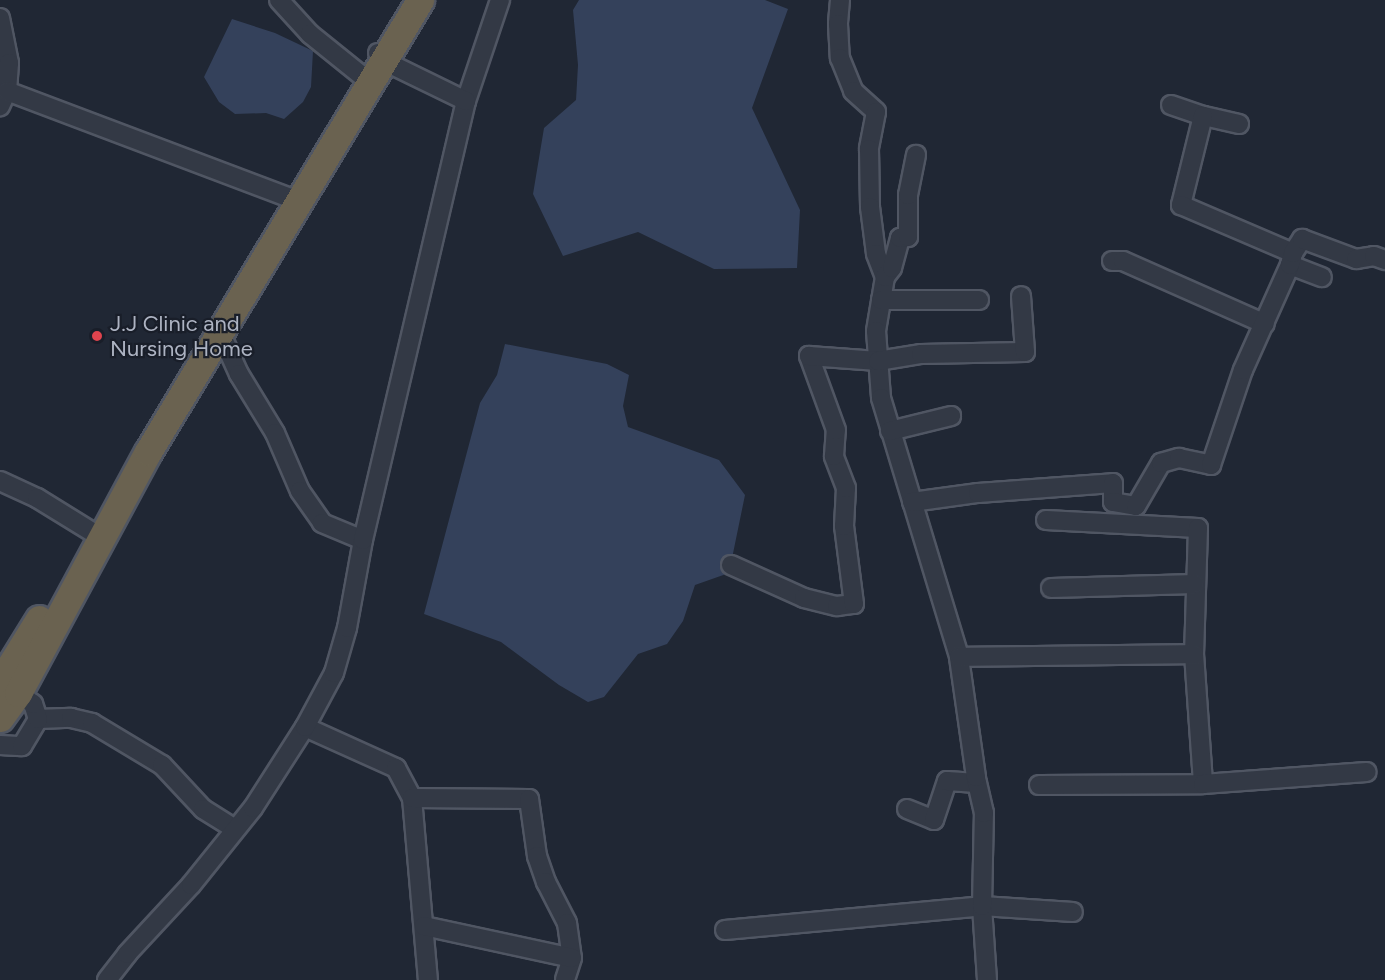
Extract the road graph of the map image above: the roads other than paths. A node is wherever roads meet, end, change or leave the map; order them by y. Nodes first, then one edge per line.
1 (279, 0) edge
2 (411, 0) edge
3 (420, 0) edge
4 (500, 0) edge
5 (840, 0) edge
6 (0, 18) edge
7 (375, 63) junction
8 (3, 98) edge
9 (466, 101) junction
10 (1171, 105) dead end
11 (1203, 116) junction
12 (1239, 124) dead end
13 (916, 155) dead end
14 (290, 198) junction
15 (1292, 259) junction
16 (1385, 260) edge
17 (1112, 261) dead end
18 (885, 277) junction
19 (1322, 277) dead end
20 (1021, 296) dead end
21 (881, 300) junction
22 (979, 300) dead end
23 (1264, 324) junction
24 (220, 332) junction
25 (878, 361) junction
26 (951, 416) dead end
27 (890, 431) junction
28 (0, 481) edge
29 (912, 502) junction
30 (1046, 520) dead end
31 (92, 532) junction
32 (363, 540) junction
33 (731, 565) dead end
34 (1195, 584) junction
35 (1051, 588) dead end
36 (1194, 654) junction
37 (959, 657) junction
38 (6, 685) edge
39 (0, 718) edge
40 (38, 719) junction
41 (305, 727) junction
42 (0, 745) edge
43 (1367, 772) dead end
44 (977, 783) junction
45 (1203, 784) junction
46 (1039, 785) dead end
47 (412, 798) junction
48 (907, 809) dead end
49 (235, 829) junction
50 (982, 906) junction
51 (1072, 912) dead end
52 (424, 926) junction
53 (725, 930) dead end
54 (572, 958) junction
55 (107, 980) edge
56 (428, 980) edge
57 (565, 980) edge
58 (987, 980) edge

1 - 7 street
2 - 7 highway
3 - 7 highway
4 - 9 street
5 - 18 street
6 - 8 street
7 - 9 street
7 - 14 highway
7 - 24 highway
8 - 14 street
9 - 32 street
10 - 11 street
11 - 12 street
11 - 15 street
13 - 18 street
14 - 31 highway
15 - 16 street
15 - 19 street
15 - 23 street
17 - 23 street
18 - 21 street
20 - 25 street
21 - 22 street
21 - 25 street
23 - 29 street
24 - 32 street
24 - 38 highway
25 - 27 street
25 - 33 street
26 - 27 street
27 - 29 street
28 - 31 street
29 - 37 street
30 - 34 street
31 - 38 highway
32 - 41 street
34 - 35 street
34 - 36 street
36 - 37 street
36 - 45 street
37 - 44 street
38 - 39 highway
38 - 40 street
40 - 42 street
40 - 49 street
41 - 47 street
41 - 49 street
43 - 45 street
44 - 48 street
44 - 50 street
45 - 46 street
47 - 52 street
47 - 54 street
49 - 55 street
50 - 51 street
50 - 53 street
50 - 58 street
52 - 54 street
52 - 56 street
54 - 57 street

